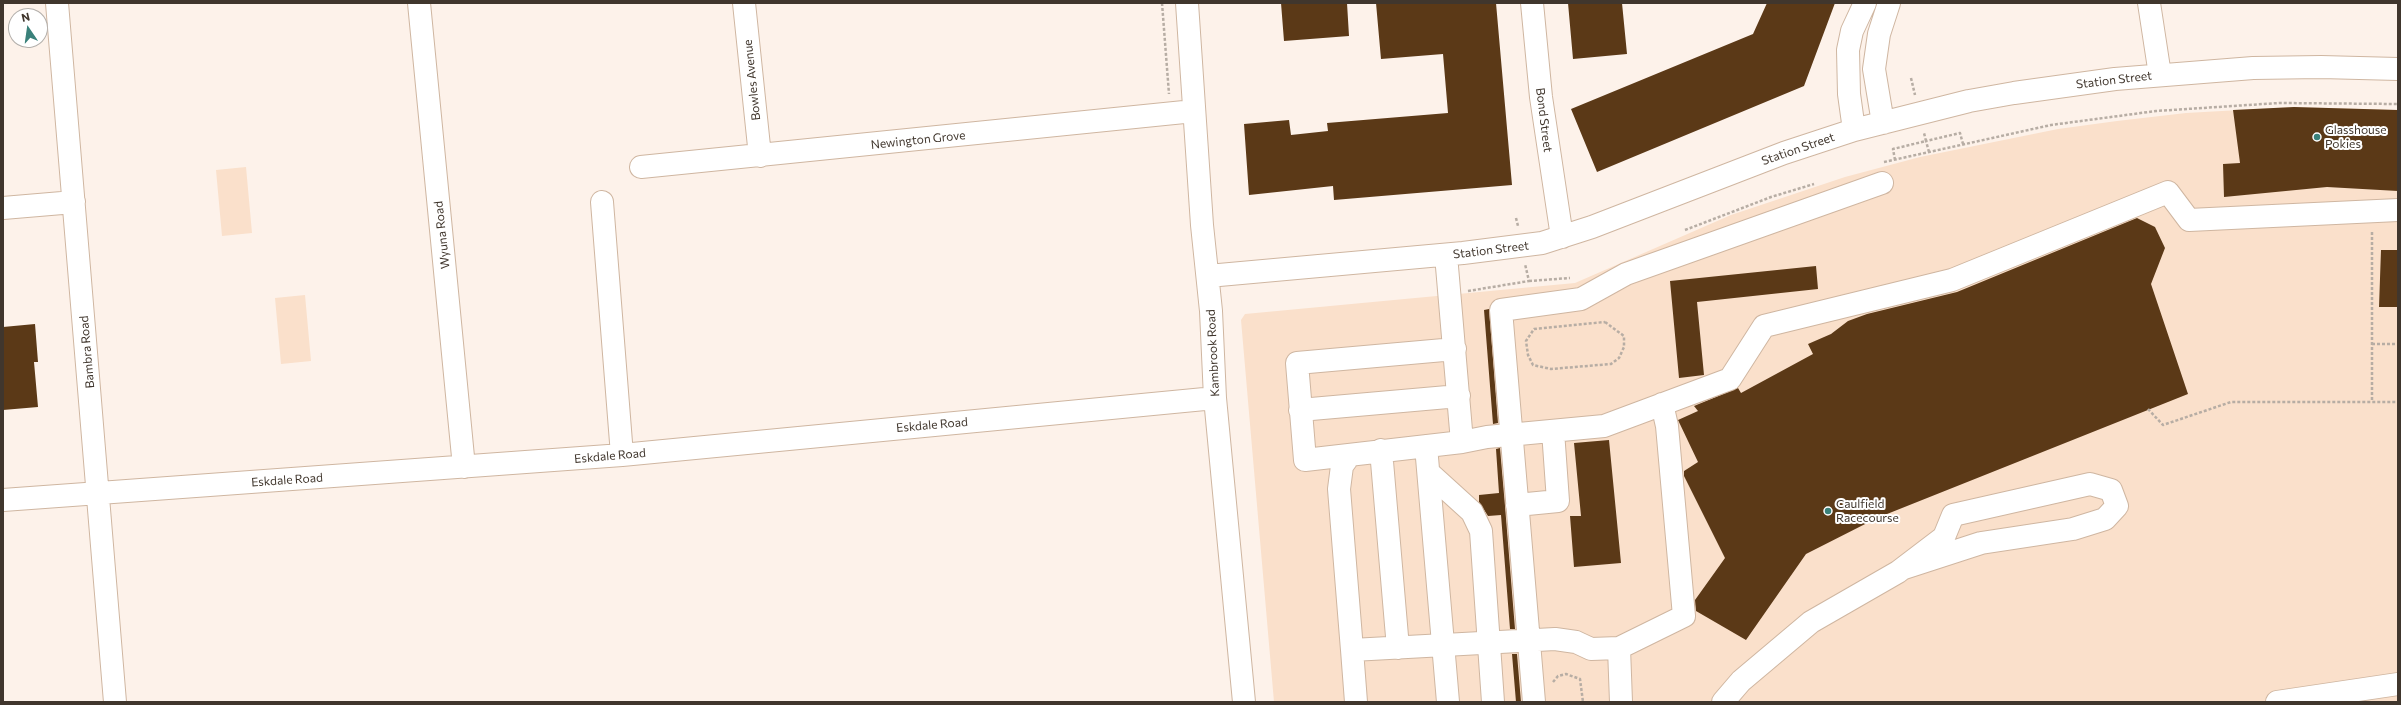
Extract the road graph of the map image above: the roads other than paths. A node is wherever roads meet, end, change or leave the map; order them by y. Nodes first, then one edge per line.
1 (57, 3) edge
2 (419, 3) edge
3 (744, 3) edge
4 (1187, 3) edge
5 (1532, 3) edge
6 (1865, 3) edge
7 (1890, 3) edge
8 (2149, 3) edge
9 (2398, 69) edge
10 (2160, 75) junction
11 (1194, 112) junction
12 (1883, 122) junction
13 (1854, 130) junction
14 (760, 156) junction
15 (641, 166) dead end
16 (1879, 173) road end
17 (74, 202) junction
18 (602, 202) dead end
19 (3, 208) edge
20 (2398, 210) edge
21 (1562, 237) junction
22 (1446, 255) junction
23 (1208, 276) junction
24 (1455, 350) junction
25 (1459, 396) junction
26 (1215, 398) junction
27 (1662, 404) junction
28 (1300, 410) junction
29 (1553, 431) junction
30 (1510, 435) junction
31 (1462, 442) junction
32 (1426, 446) junction
33 (1381, 450) junction
34 (622, 455) junction
35 (1350, 456) junction
36 (464, 467) junction
37 (1429, 473) junction
38 (99, 494) junction
39 (3, 500) edge
40 (1517, 504) junction
41 (1904, 568) junction
42 (1529, 640) junction
43 (1489, 643) junction
44 (1443, 646) junction
45 (1398, 648) junction
46 (1620, 648) junction
47 (1352, 650) junction
48 (2398, 684) edge
49 (116, 702) edge
50 (1244, 702) edge
51 (1356, 702) edge
52 (1448, 702) edge
53 (1493, 702) edge
54 (1534, 702) edge
55 (1621, 702) edge
56 (1723, 702) edge
57 (2277, 702) edge

1 - 17 street, Bambra Road
2 - 36 street, Wyuna Road
3 - 14 street, Bowles Avenue
4 - 11 street, Kambrook Road
5 - 21 street, Bond Street
6 - 13 street
7 - 12 street
8 - 10 street
9 - 10 street, Station Street
10 - 12 street, Station Street
11 - 14 street, Newington Grove
11 - 23 street, Kambrook Road
12 - 13 street, Station Street
13 - 21 street, Station Street
14 - 15 street, Newington Grove
16 - 30 street
17 - 19 street
17 - 38 street, Bambra Road
18 - 34 street
20 - 27 street
21 - 22 street, Station Street
22 - 23 street, Station Street
22 - 24 street
23 - 26 street, Kambrook Road
24 - 25 street
24 - 28 street
25 - 28 street
25 - 31 street
26 - 34 street, Eskdale Road
26 - 50 street, Kambrook Road
27 - 29 street
27 - 46 street
28 - 35 street
29 - 30 street
29 - 40 street
30 - 31 street
30 - 40 street
31 - 32 street
32 - 33 street
32 - 37 street
33 - 35 street
33 - 45 street
34 - 36 street, Eskdale Road
35 - 47 street
36 - 38 street, Eskdale Road
37 - 43 street
37 - 44 street
38 - 39 street, Eskdale Road
38 - 49 street, Bambra Road
40 - 42 street
41 - 41 street
41 - 56 street
42 - 43 street
42 - 46 street
42 - 54 street
43 - 44 street
43 - 53 street
44 - 45 street
44 - 52 street
45 - 47 street
46 - 55 street
47 - 51 street
48 - 57 street

